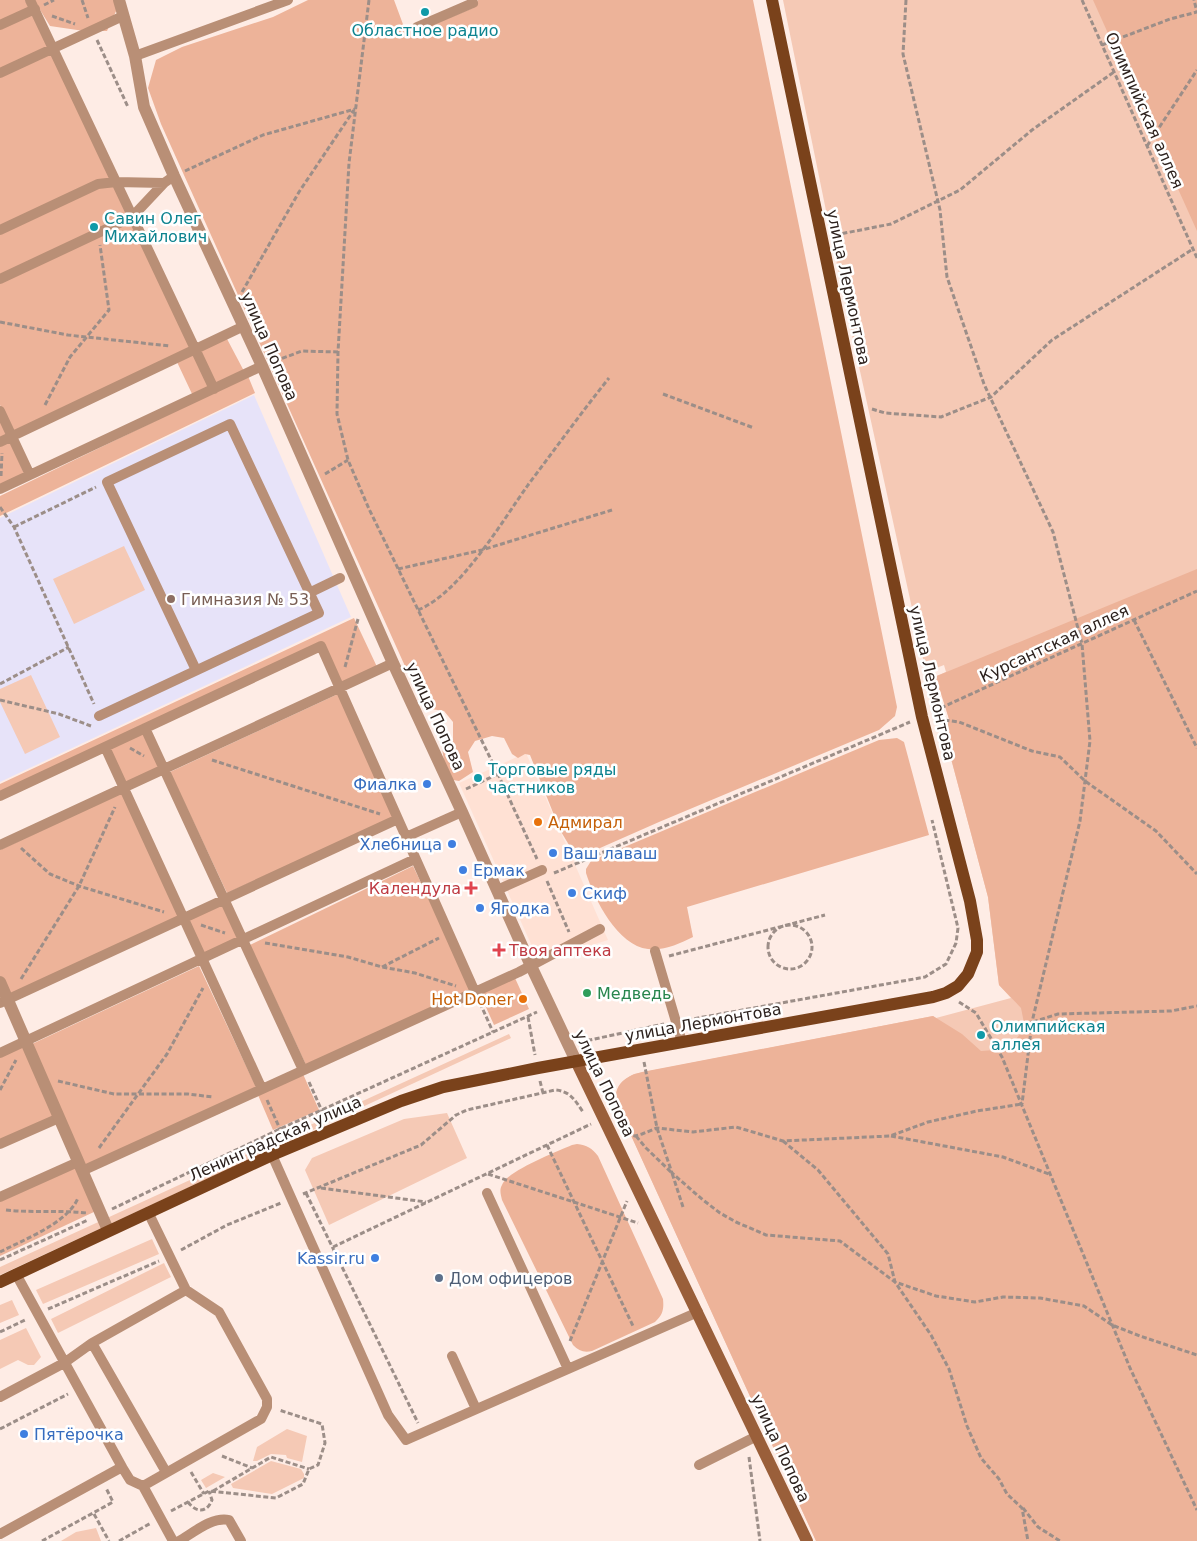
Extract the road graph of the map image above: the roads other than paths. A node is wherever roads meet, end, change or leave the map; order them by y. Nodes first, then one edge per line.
1 (119, 0) edge
2 (472, 0) edge
3 (772, 0) edge
4 (281, 1) edge
5 (33, 5) edge
6 (123, 16) junction
7 (0, 25) edge
8 (417, 27) dead end
9 (53, 48) junction
10 (135, 56) junction
11 (0, 73) edge
12 (169, 180) junction
13 (116, 182) junction
14 (132, 216) junction
15 (0, 230) edge
16 (0, 279) edge
17 (244, 326) junction
18 (195, 349) junction
19 (262, 366) junction
20 (214, 389) junction
21 (0, 411) edge
22 (5, 440) edge
23 (30, 475) junction
24 (0, 489) edge
25 (340, 578) dead end
26 (309, 593) junction
27 (393, 663) junction
28 (196, 670) junction
29 (340, 687) junction
30 (99, 716) road end
31 (145, 728) junction
32 (104, 747) junction
33 (164, 769) junction
34 (123, 788) junction
35 (0, 796) edge
36 (462, 812) junction
37 (398, 819) junction
38 (406, 837) junction
39 (0, 845) edge
40 (415, 859) junction
41 (544, 873) road end
42 (497, 890) junction
43 (224, 899) junction
44 (183, 918) junction
45 (600, 929) dead end
46 (243, 940) junction
47 (657, 955) road end
48 (202, 959) junction
49 (531, 966) junction
50 (0, 982) edge
51 (475, 992) junction
52 (4, 1001) edge
53 (25, 1041) junction
54 (682, 1042) junction
55 (0, 1053) edge
56 (576, 1060) junction
57 (304, 1070) junction
58 (262, 1089) junction
59 (59, 1118) junction
60 (0, 1144) edge
61 (272, 1155) junction
62 (80, 1167) junction
63 (487, 1193) dead end
64 (0, 1197) edge
65 (148, 1212) junction
66 (108, 1230) junction
67 (16, 1274) junction
68 (0, 1282) edge
69 (186, 1290) junction
70 (698, 1312) junction
71 (92, 1343) junction
72 (452, 1356) dead end
73 (64, 1363) junction
74 (568, 1369) junction
75 (0, 1397) edge
76 (476, 1410) junction
77 (757, 1436) junction
78 (699, 1465) dead end
79 (122, 1467) junction
80 (166, 1472) junction
81 (142, 1486) junction
82 (0, 1534) edge
83 (173, 1541) edge
84 (180, 1541) edge
85 (241, 1541) edge
86 (807, 1541) edge

1 - 6 street, улица Попова
2 - 8 lane
3 - 54 main road, улица Лермонтова
4 - 10 lane
5 - 7 lane
5 - 9 lane
6 - 9 lane
6 - 10 street, улица Попова
9 - 11 lane
9 - 13 lane
10 - 12 street, улица Попова
12 - 13 lane
12 - 14 lane
12 - 17 street, улица Попова
13 - 14 lane
13 - 15 lane
14 - 16 lane
14 - 18 lane
17 - 18 lane
17 - 19 street, улица Попова
18 - 20 lane
18 - 22 lane
19 - 20 lane
19 - 27 street, улица Попова
20 - 23 lane
21 - 22 lane
22 - 23 lane
23 - 24 lane
25 - 26 lane
26 - 28 lane
26 - 28 lane
27 - 29 lane
27 - 36 street, улица Попова
28 - 30 lane
29 - 31 lane
29 - 33 lane
29 - 37 lane
31 - 32 lane
31 - 33 lane
32 - 34 lane
32 - 35 lane
33 - 34 lane
33 - 43 lane
34 - 39 lane
34 - 44 lane
36 - 38 lane
36 - 42 street, улица Попова
37 - 38 lane
37 - 43 lane
38 - 40 lane
40 - 46 lane
40 - 51 lane
41 - 42 lane
42 - 49 street, улица Попова
43 - 44 lane
43 - 46 lane
44 - 48 lane
44 - 52 lane
45 - 49 lane
46 - 48 lane
46 - 57 lane
47 - 54 lane
48 - 53 lane
48 - 58 lane
49 - 51 lane
49 - 56 street, улица Попова
50 - 52 street
51 - 57 lane
52 - 53 street
53 - 55 lane
53 - 59 street
54 - 56 main road, улица Лермонтова
56 - 61 main road, Ленинградская улица
56 - 70 street, улица Попова
57 - 58 lane
58 - 62 lane
59 - 60 lane
59 - 62 street
61 - 65 main road, Ленинградская улица
61 - 76 lane
62 - 64 lane
62 - 66 street
63 - 74 lane
65 - 66 main road, Ленинградская улица
65 - 69 lane
66 - 67 main road, Ленинградская улица
67 - 68 main road, Ленинградская улица
67 - 73 lane
69 - 71 lane
69 - 80 lane
70 - 74 lane
70 - 77 street, улица Попова
71 - 73 lane
71 - 80 lane
72 - 76 lane
73 - 75 lane
73 - 79 lane
74 - 76 lane
77 - 78 lane
77 - 86 street, улица Попова
79 - 81 lane
79 - 82 lane
80 - 81 lane
81 - 83 lane
84 - 85 lane

